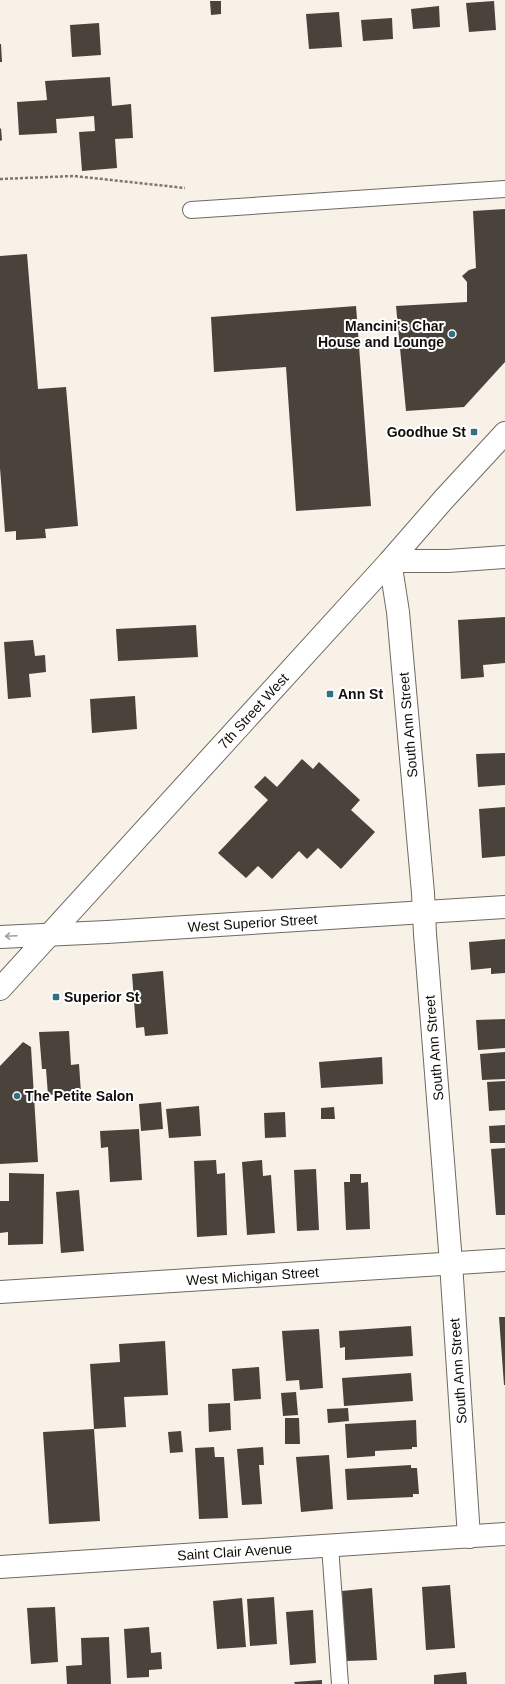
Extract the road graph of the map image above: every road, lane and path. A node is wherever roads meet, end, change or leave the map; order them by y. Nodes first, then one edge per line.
1 (0, 179) edge
2 (189, 188) dead end
3 (505, 189) edge
4 (191, 210) dead end
5 (505, 433) edge
6 (505, 557) edge
7 (390, 561) junction
8 (505, 907) edge
9 (424, 913) junction
10 (50, 934) junction
11 (0, 937) edge
12 (0, 989) edge
13 (505, 1260) edge
14 (451, 1263) junction
15 (0, 1292) edge
16 (505, 1534) edge
17 (469, 1537) junction
18 (330, 1546) junction
19 (0, 1567) edge
20 (340, 1684) edge

1 - 2 path
3 - 4 lane
5 - 7 street, 7th Street West
6 - 7 street
7 - 9 street, South Ann Street
7 - 10 street, 7th Street West
8 - 9 street, West Superior Street
9 - 10 street, West Superior Street
9 - 14 street, South Ann Street
10 -> 11 street, West Superior Street
10 - 12 street, 7th Street West
13 - 14 street, West Michigan Street
14 - 15 street, West Michigan Street
14 - 17 street, South Ann Street
16 - 17 street, Saint Clair Avenue
17 - 18 street, Saint Clair Avenue
18 - 19 street, Saint Clair Avenue
18 - 20 lane

